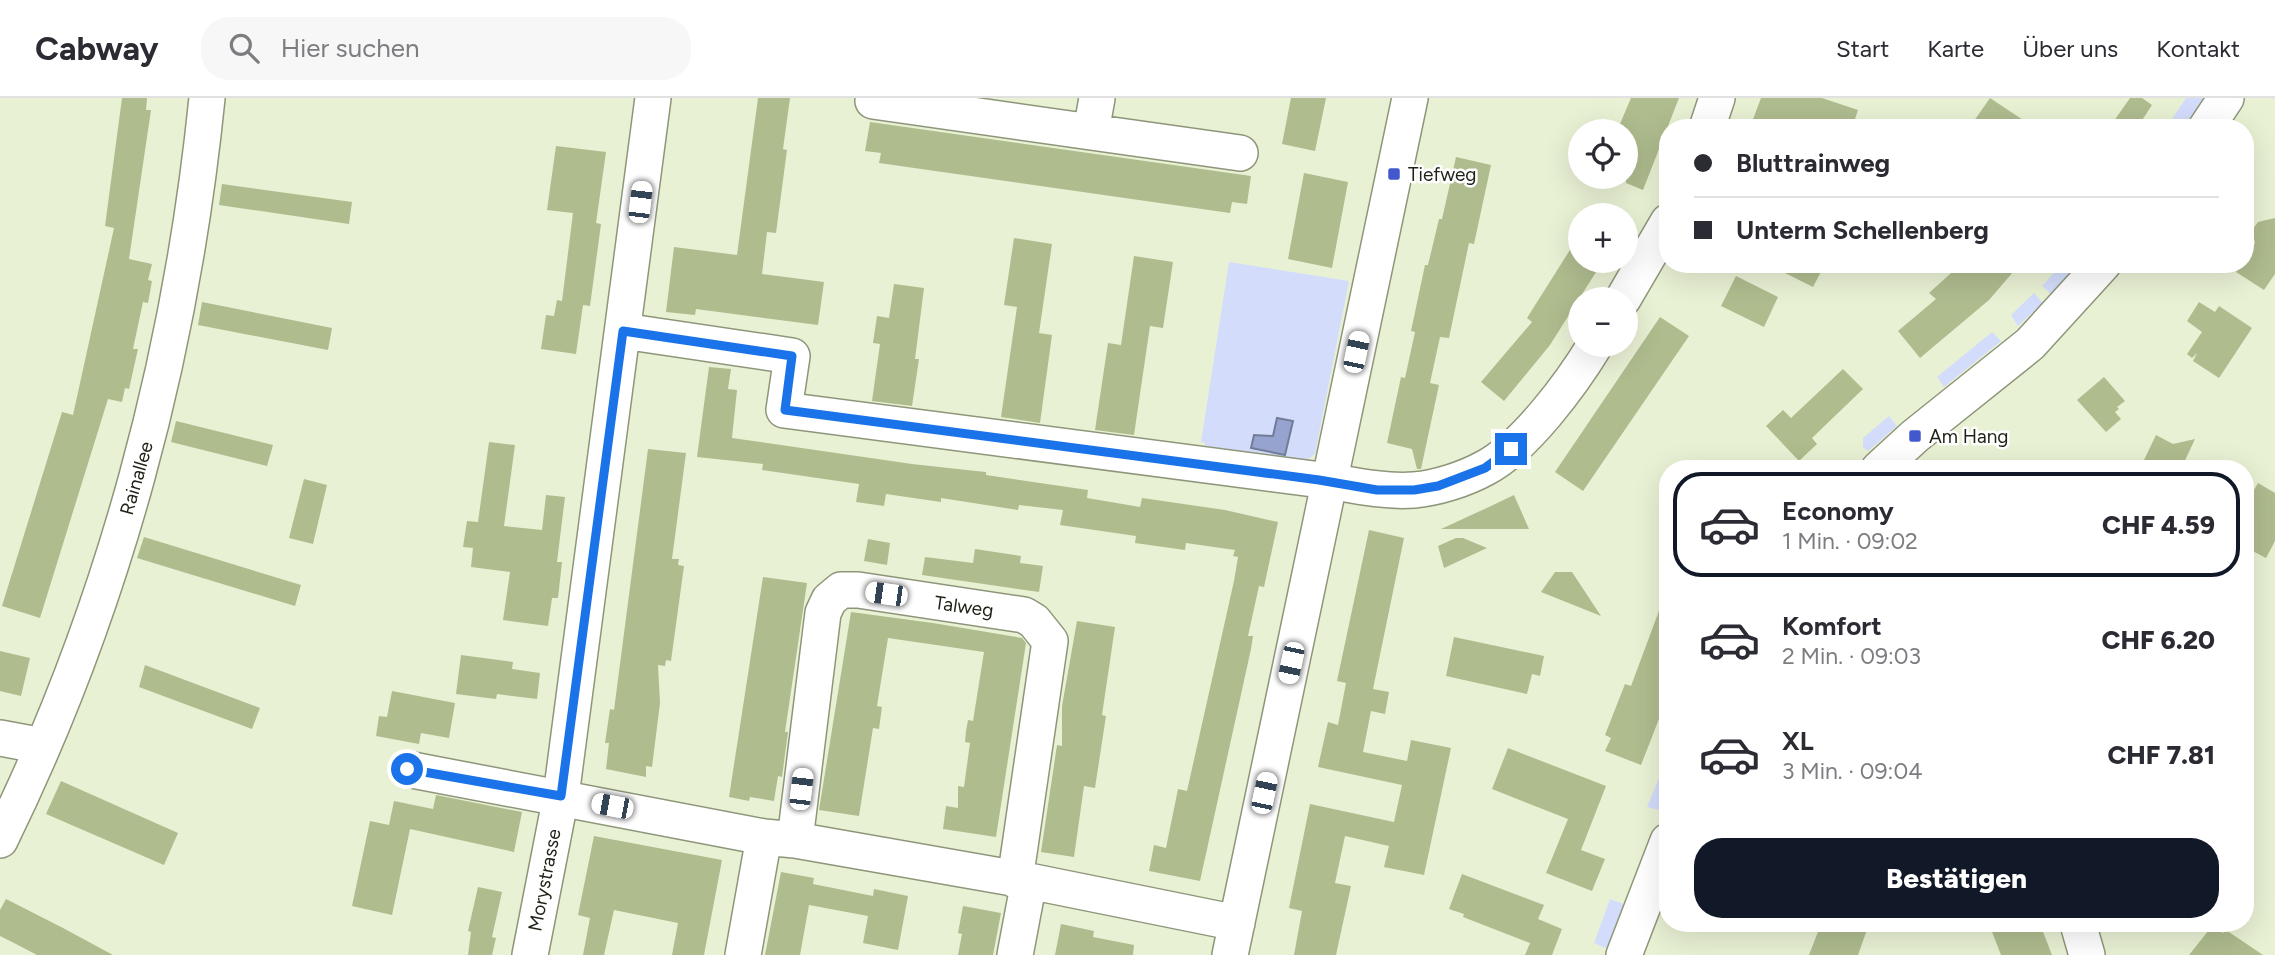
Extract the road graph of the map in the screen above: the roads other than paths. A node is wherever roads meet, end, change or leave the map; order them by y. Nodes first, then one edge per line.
1 (207, 98) edge
2 (653, 98) edge
3 (1097, 98) edge
4 (1410, 98) edge
5 (1717, 98) edge
6 (2226, 98) edge
7 (873, 101) dead end
8 (1710, 119) edge
9 (2212, 119) edge
10 (1091, 132) junction
11 (1240, 153) dead end
12 (1659, 237) edge
13 (2096, 273) edge
14 (1630, 287) edge
15 (623, 331) junction
16 (1586, 357) edge
17 (1889, 460) edge
18 (1329, 481) junction
19 (0, 738) edge
20 (43, 746) junction
21 (407, 769) dead end
22 (561, 796) junction
23 (780, 838) junction
24 (0, 840) edge
25 (1659, 864) edge
26 (1022, 881) junction
27 (2080, 932) edge
28 (1233, 939) edge
29 (530, 955) edge
30 (743, 955) edge
31 (1015, 955) edge
32 (1624, 955) edge
33 (2087, 955) edge

1 - 20 street, Rainallee
2 - 15 street, Morystrasse
3 - 10 street
4 - 18 street
5 - 8 street
6 - 9 street
7 - 10 street
10 - 11 street
12 - 14 street
13 - 17 street
15 - 18 street
15 - 22 street, Morystrasse
16 - 18 street
18 - 28 street
19 - 20 street
20 - 24 street, Rainallee
21 - 22 street
22 - 23 street
22 - 29 street, Morystrasse
23 - 26 street
23 - 26 street, Talweg
23 - 30 street
25 - 32 street
26 - 28 street
26 - 31 street
27 - 33 street

